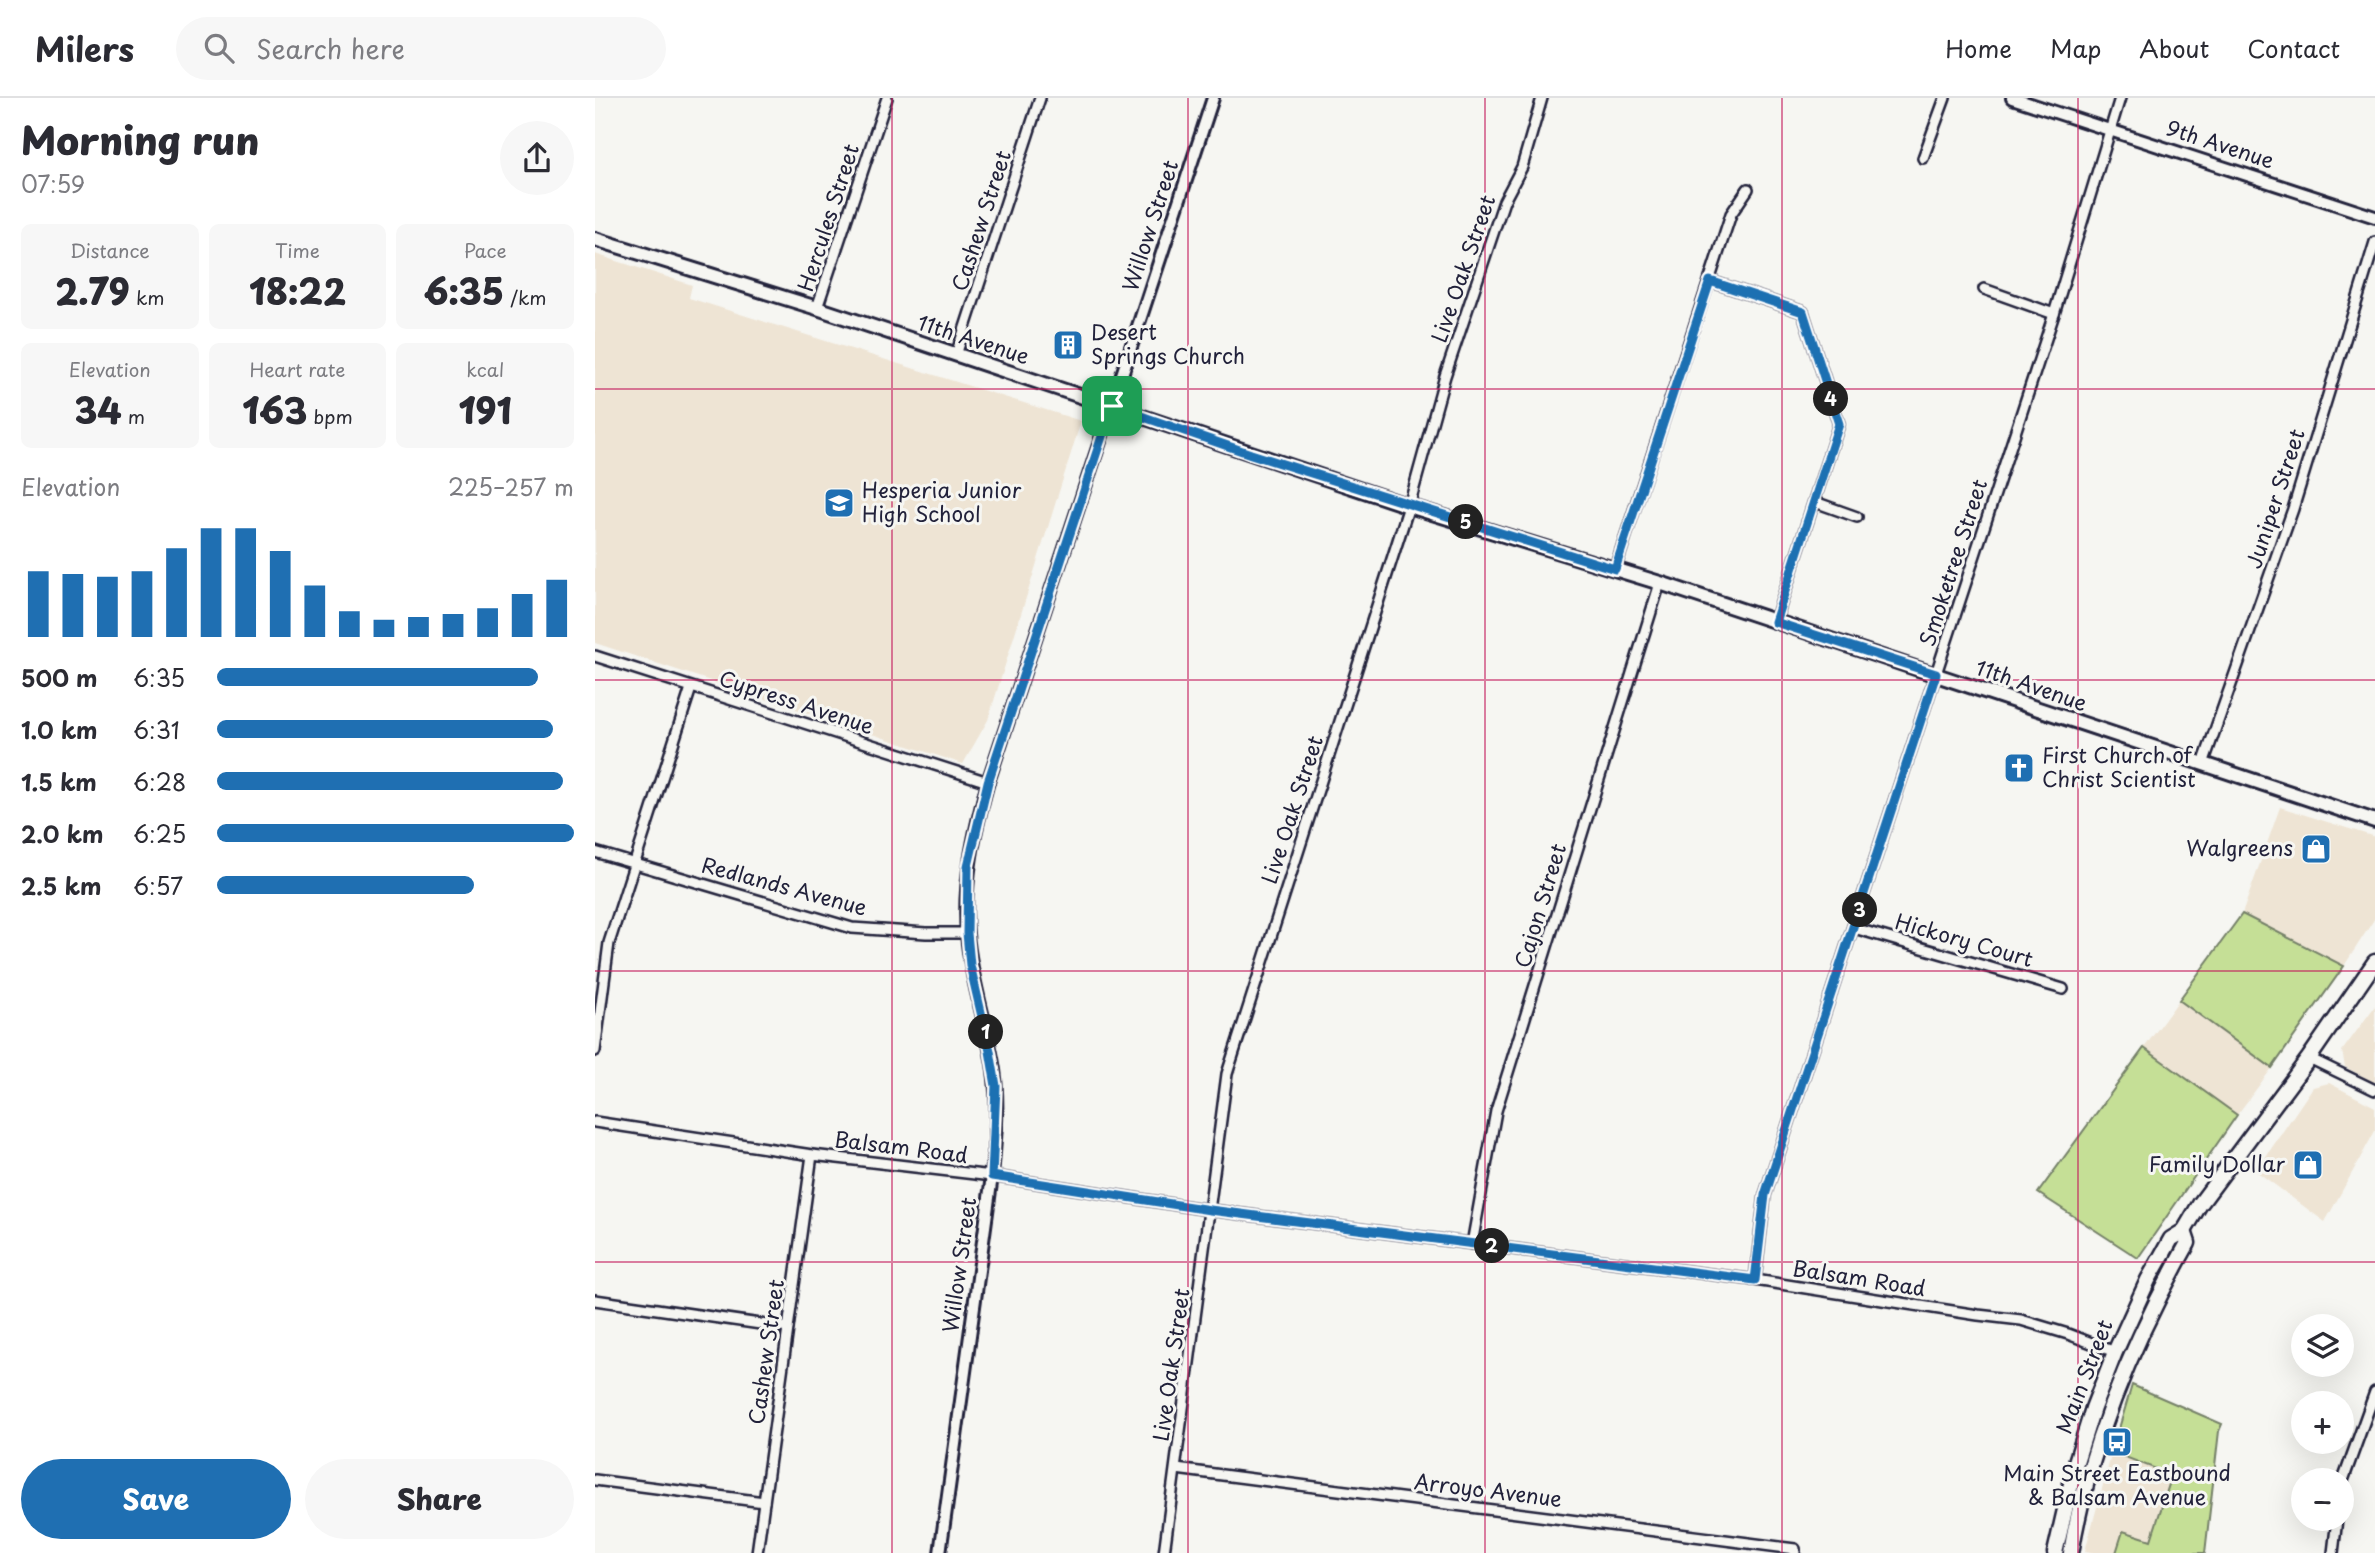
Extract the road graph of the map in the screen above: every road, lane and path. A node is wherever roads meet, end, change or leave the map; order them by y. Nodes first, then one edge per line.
1 (887, 98) edge
2 (1040, 98) edge
3 (1213, 98) edge
4 (1542, 98) edge
5 (1945, 98) edge
6 (2012, 98) edge
7 (2120, 98) edge
8 (2110, 130) junction
9 (1923, 158) dead end
10 (1748, 189) dead end
11 (2375, 217) edge
12 (595, 239) edge
13 (2375, 242) edge
14 (1710, 281) junction
15 (1984, 289) dead end
16 (817, 308) junction
17 (2054, 314) junction
18 (956, 355) junction
19 (1112, 406) junction
20 (1815, 502) junction
21 (1409, 506) junction
22 (1857, 517) dead end
23 (1615, 569) junction
24 (1661, 583) junction
25 (1775, 622) junction
26 (595, 656) edge
27 (1936, 674) junction
28 (691, 688) junction
29 (2203, 764) junction
30 (988, 782) junction
31 (2375, 821) edge
32 (595, 852) edge
33 (636, 864) junction
34 (1854, 928) junction
35 (967, 933) junction
36 (2375, 962) edge
37 (2063, 989) dead end
38 (595, 1051) edge
39 (2309, 1058) junction
40 (2375, 1090) edge
41 (595, 1122) edge
42 (812, 1155) junction
43 (992, 1176) junction
44 (1210, 1210) junction
45 (2184, 1231) junction
46 (1472, 1244) junction
47 (1755, 1280) junction
48 (595, 1300) edge
49 (788, 1328) junction
50 (2115, 1352) junction
51 (2375, 1392) edge
52 (2095, 1454) junction
53 (2348, 1468) edge
54 (1176, 1469) junction
55 (595, 1480) edge
56 (764, 1502) junction
57 (2336, 1531) edge
58 (1795, 1551) edge
59 (757, 1553) edge
60 (940, 1553) edge
61 (1164, 1553) edge
62 (2055, 1553) edge
63 (2071, 1553) edge
64 (2333, 1553) edge

1 - 16 street, Hercules Street
2 - 18 street, Cashew Street
3 - 19 street, Willow Street
4 - 21 street, Live Oak Street
5 - 9 street
6 - 8 street, 9th Avenue
7 - 8 street, Smoketree Street
8 - 11 street, 9th Avenue
8 - 17 street, Smoketree Street
10 - 14 street
12 - 16 main road, 11th Avenue
13 - 29 street, Juniper Street
14 - 20 street
14 - 23 street
15 - 17 street
16 - 18 main road, 11th Avenue
17 - 27 street, Smoketree Street
18 - 19 main road, 11th Avenue
19 - 21 main road, 11th Avenue
19 - 30 street, Willow Street
20 - 22 street
20 - 25 street
21 - 23 main road, 11th Avenue
21 - 44 street, Live Oak Street
23 - 24 main road, 11th Avenue
24 - 25 main road, 11th Avenue
24 - 46 street, Cajon Street
25 - 27 main road, 11th Avenue
26 - 28 street, Cypress Avenue
27 - 29 main road, 11th Avenue
27 - 34 street, Smoketree Street
28 - 30 street, Cypress Avenue
28 - 33 street
29 - 31 main road, 11th Avenue
30 - 35 street, Willow Street
32 - 33 street, Redlands Avenue
33 - 35 street, Redlands Avenue
33 - 38 street
34 - 37 street, Hickory Court
34 - 47 street, Smoketree Street
35 - 43 street, Willow Street
36 - 39 main road, Main Street
39 - 40 street
39 - 45 main road, Main Street
41 - 42 street, Balsam Road
42 - 43 street, Balsam Road
42 - 49 street, Cashew Street
43 - 44 street, Balsam Road
43 - 60 street, Willow Street
44 - 46 street, Balsam Road
44 - 54 street, Live Oak Street
45 - 50 main road, Main Street
45 - 52 main road, Main Street
46 - 47 street, Balsam Road
47 - 50 street, Balsam Road
48 - 49 street
49 - 56 street, Cashew Street
50 - 52 main road
50 - 62 main road, Main Street
51 - 53 street
52 - 63 main road, Main Street
54 - 58 street, Arroyo Avenue
54 - 61 street, Live Oak Street
55 - 56 street
56 - 59 street, Cashew Street
57 - 64 street

